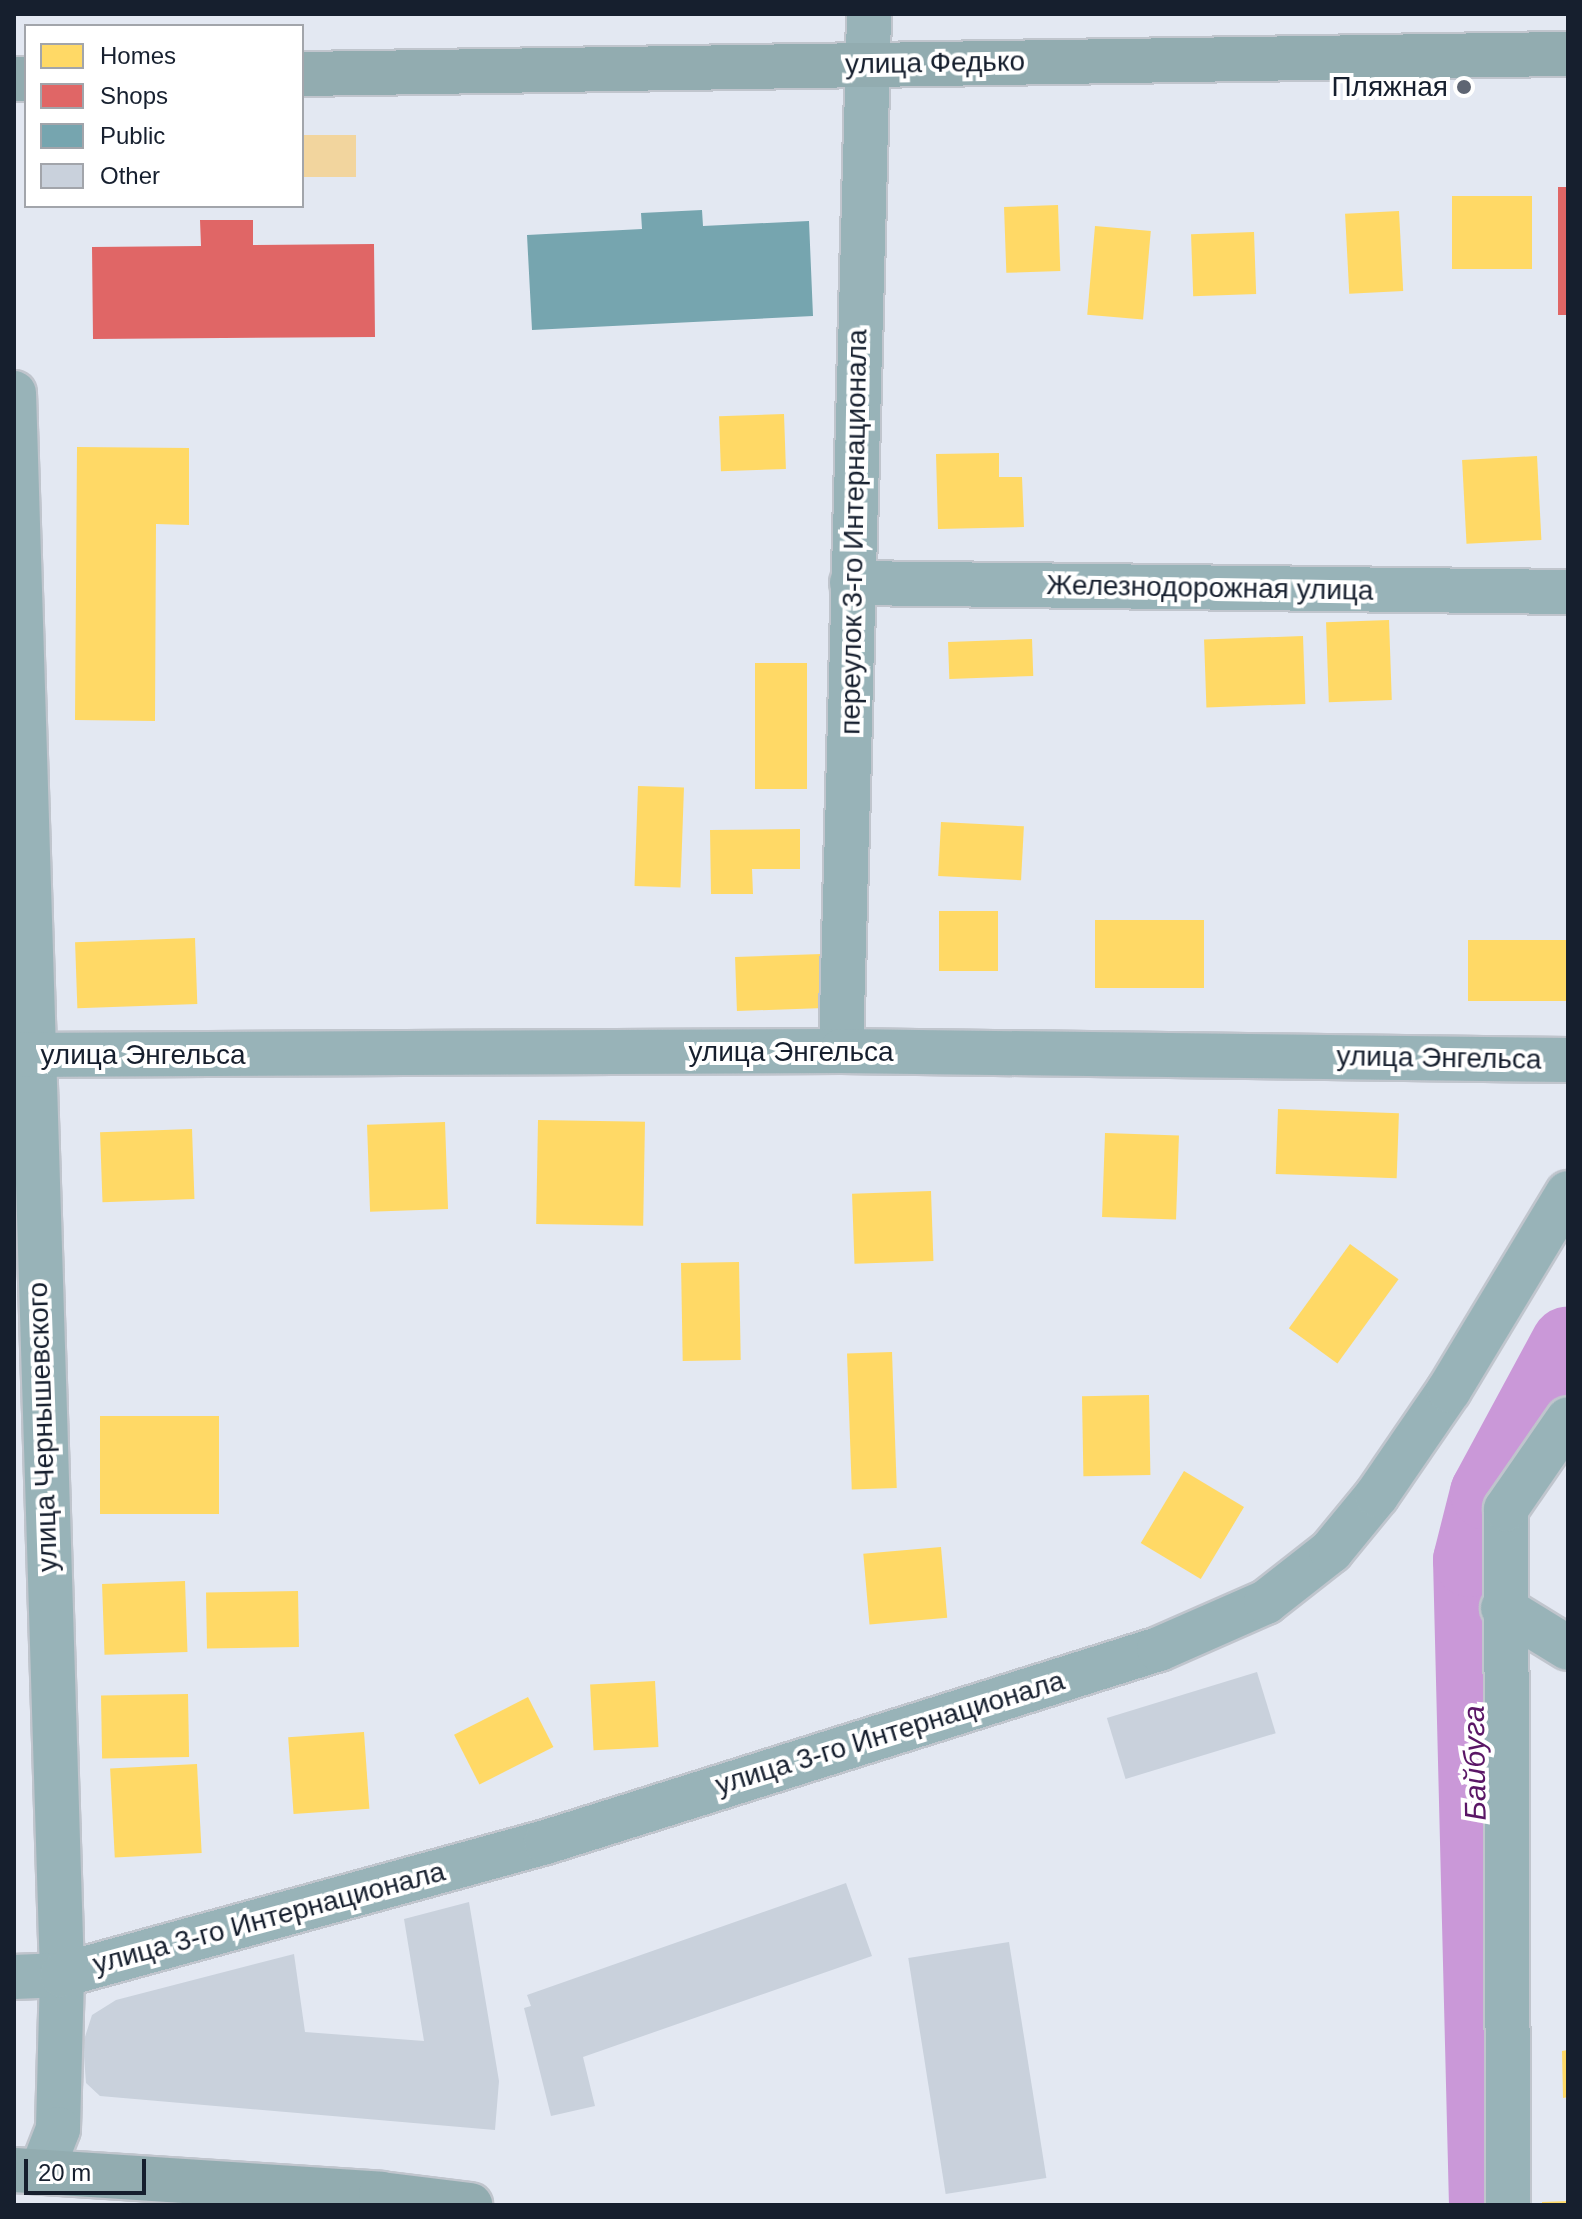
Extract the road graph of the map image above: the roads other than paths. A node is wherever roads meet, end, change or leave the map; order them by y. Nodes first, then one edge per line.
1 (869, 14) edge
2 (1568, 54) edge
3 (865, 64) junction
4 (304, 74) edge
5 (14, 393) edge
6 (852, 583) junction
7 (1568, 592) edge
8 (841, 1051) junction
9 (22, 1055) edge
10 (1568, 1060) edge
11 (1568, 1193) edge
12 (1568, 1419) edge
13 (1503, 1608) junction
14 (1568, 1648) edge
15 (62, 1975) junction
16 (14, 1977) edge
17 (28, 2170) edge
18 (470, 2205) edge
19 (1508, 2205) edge

1 - 3 street, переулок 3-го Интернационала
2 - 3 main road, улица Федько
3 - 4 main road, улица Федько
3 - 6 street, переулок 3-го Интернационала
5 - 9 street, улица Чернышевского
6 - 7 street, Железнодорожная улица
6 - 8 street, переулок 3-го Интернационала
8 - 9 street, улица Энгельса
8 - 10 street, улица Энгельса
9 - 15 street, улица Чернышевского
11 - 15 street, улица 3-го Интернационала
12 - 13 street
13 - 14 street
13 - 19 street
15 - 16 street, улица 3-го Интернационала
15 - 17 street, улица Чернышевского
17 - 18 main road

